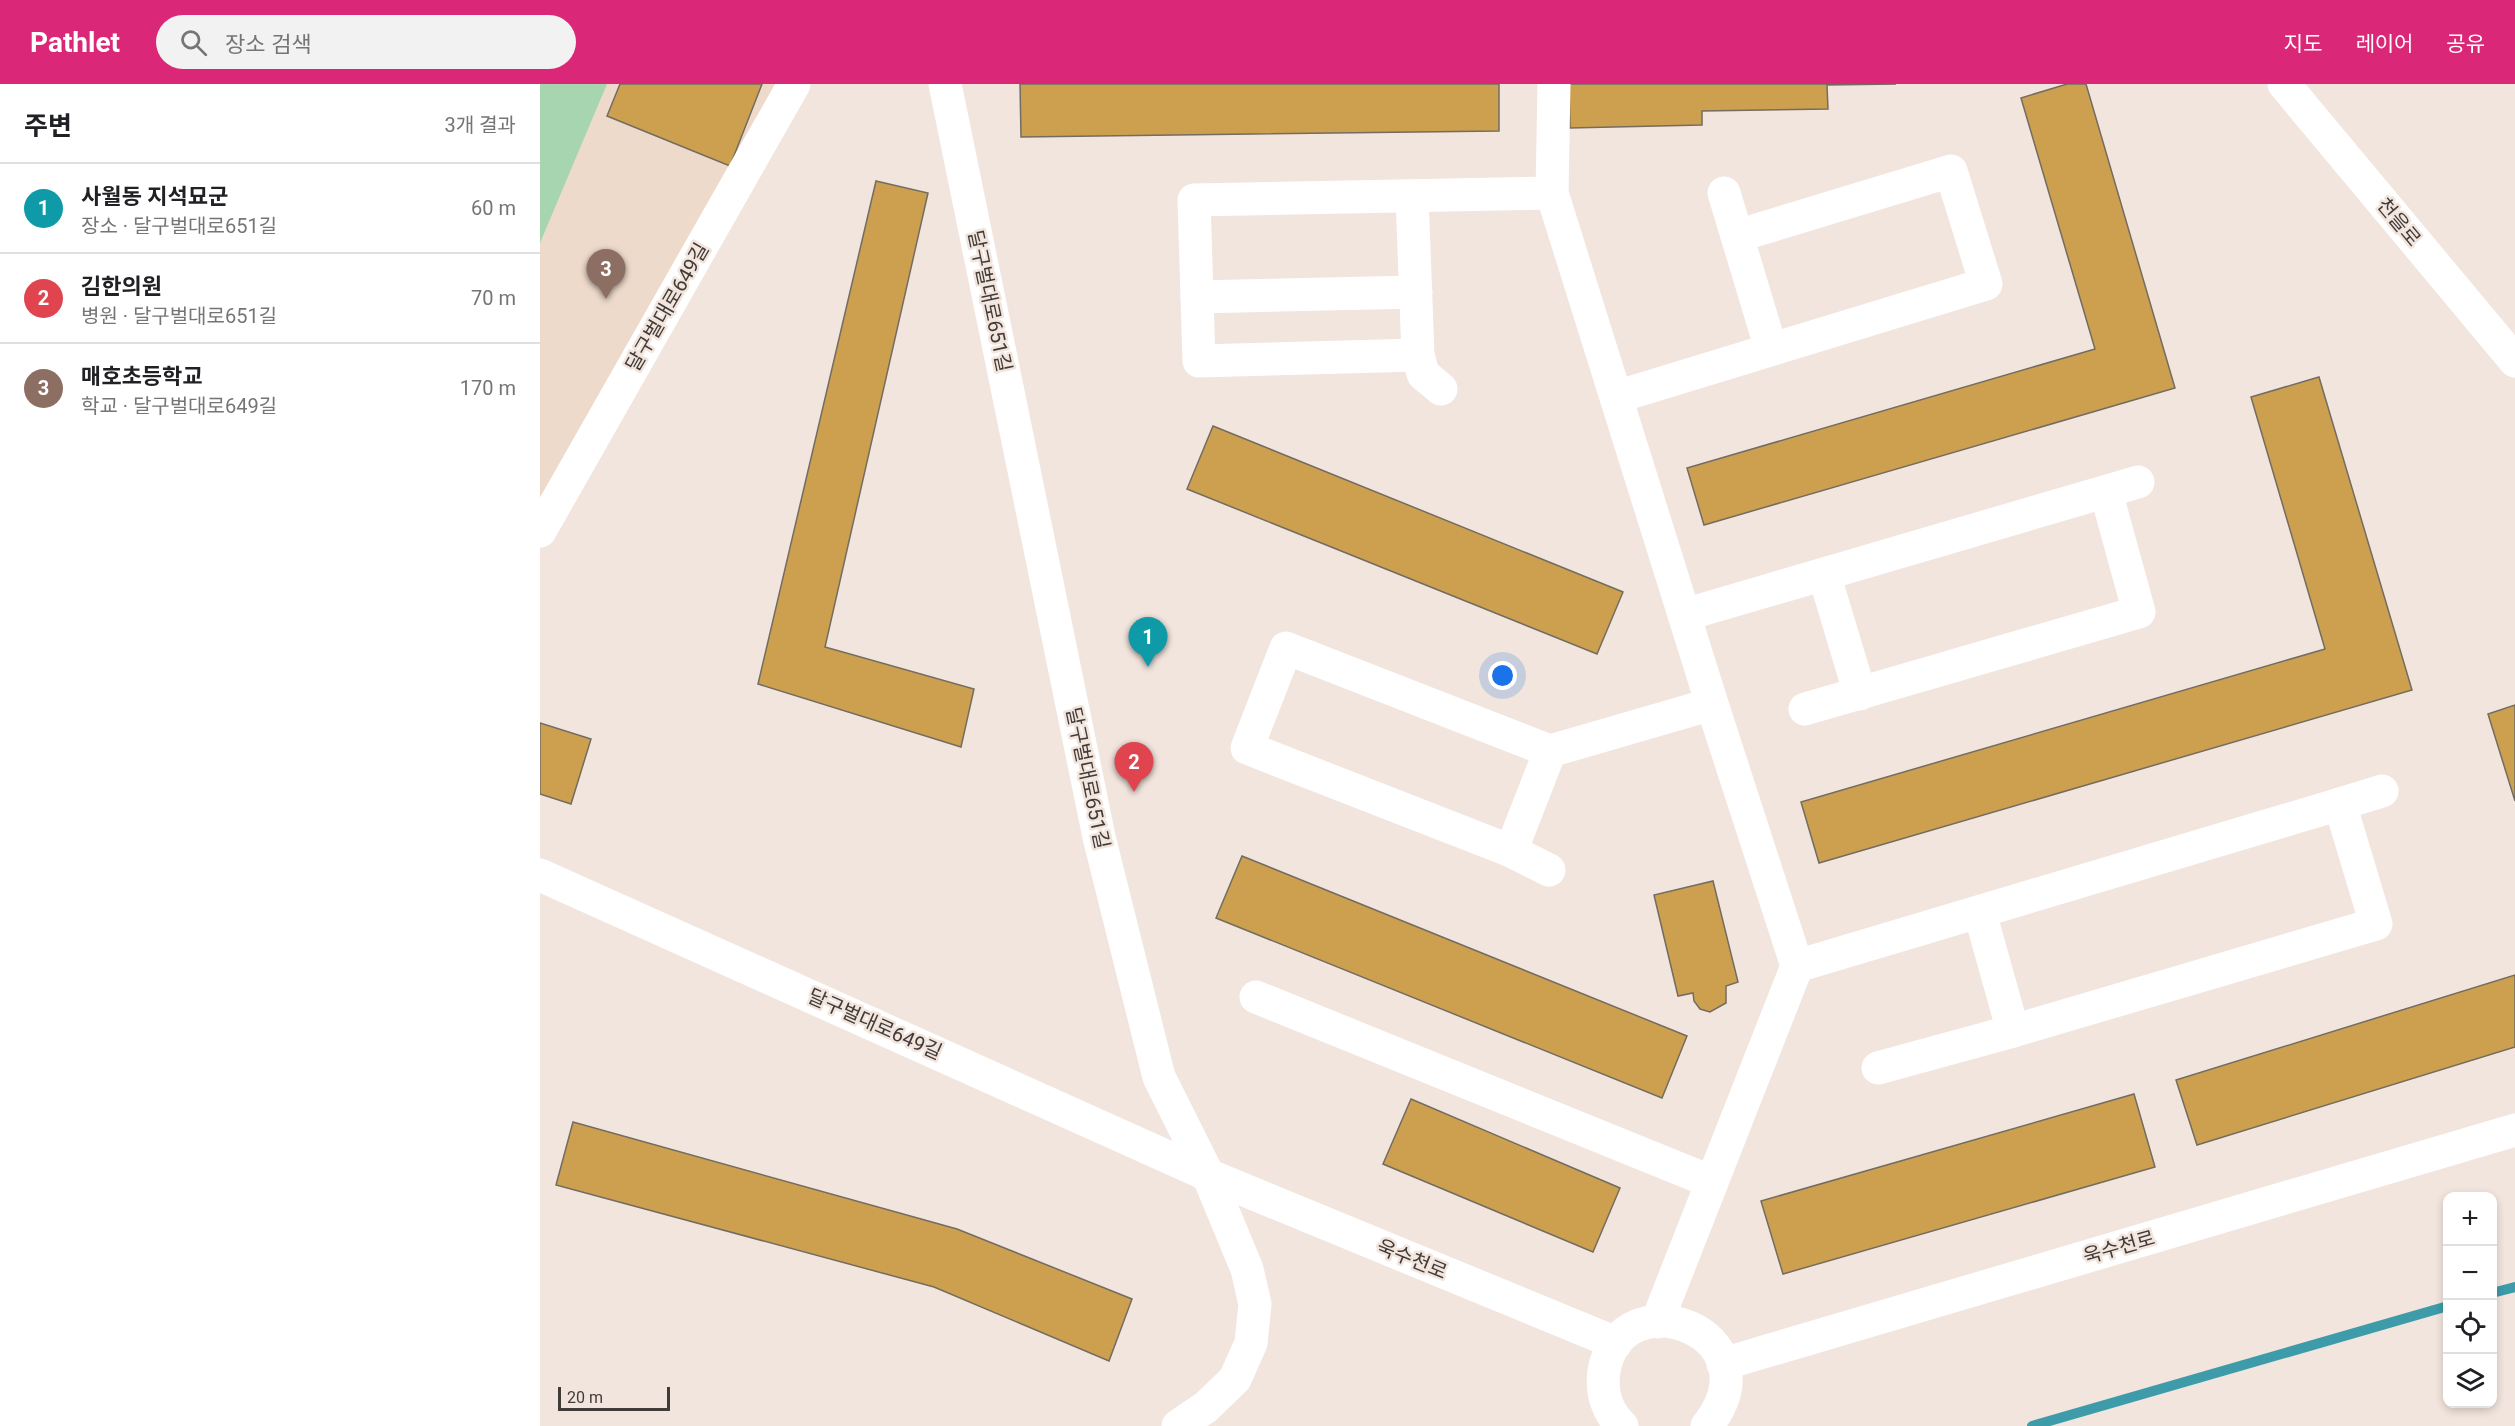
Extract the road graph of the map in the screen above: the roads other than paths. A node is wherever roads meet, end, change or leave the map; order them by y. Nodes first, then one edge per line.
1 (794, 84) edge
2 (945, 84) edge
3 (1554, 84) edge
4 (2284, 84) edge
5 (1552, 193) junction
6 (1724, 193) dead end
7 (1412, 196) junction
8 (1737, 236) junction
9 (1416, 292) junction
10 (1197, 297) junction
11 (1771, 349) junction
12 (1418, 355) junction
13 (2515, 361) edge
14 (1441, 388) dead end
15 (1616, 397) junction
16 (2138, 482) dead end
17 (2106, 492) junction
18 (540, 531) edge
19 (1824, 574) junction
20 (1684, 615) junction
21 (1860, 694) junction
22 (1712, 704) junction
23 (1805, 709) dead end
24 (1550, 751) junction
25 (2382, 791) dead end
26 (2340, 804) junction
27 (1511, 851) junction
28 (1549, 870) dead end
29 (540, 875) edge
30 (1980, 913) junction
31 (1797, 966) junction
32 (1256, 997) dead end
33 (2013, 1030) junction
34 (1878, 1068) dead end
35 (2515, 1130) edge
36 (1208, 1175) junction
37 (1712, 1182) junction
38 (1657, 1322) junction
39 (1616, 1343) junction
40 (1723, 1364) junction
41 (1178, 1426) edge
42 (1622, 1426) edge
43 (1707, 1426) edge

1 - 18 street, 달구벌대로649길
2 - 36 street, 달구벌대로651길
3 - 5 street
4 - 13 street, 천을로
5 - 7 street
5 - 15 street
6 - 8 street
7 - 9 street
7 - 10 street
8 - 11 street
8 - 11 street
9 - 10 street
9 - 12 street
10 - 12 street
11 - 15 street
12 - 14 street
15 - 20 street
16 - 17 street
17 - 19 street
17 - 21 street
19 - 20 street
19 - 21 street
20 - 22 street
21 - 23 street
22 - 24 street
22 - 31 street
24 - 27 street
24 - 27 street
25 - 26 street
26 - 30 street
26 - 33 street
27 - 28 street
29 - 36 street, 달구벌대로649길
30 - 31 street
30 - 33 street
31 - 37 street
32 - 37 street
33 - 34 street
35 - 40 street, 욱수천로
36 - 39 street, 욱수천로
36 - 41 street, 달구벌대로651길
37 - 38 street
38 - 39 street
38 - 40 street
39 - 42 street
40 - 43 street

